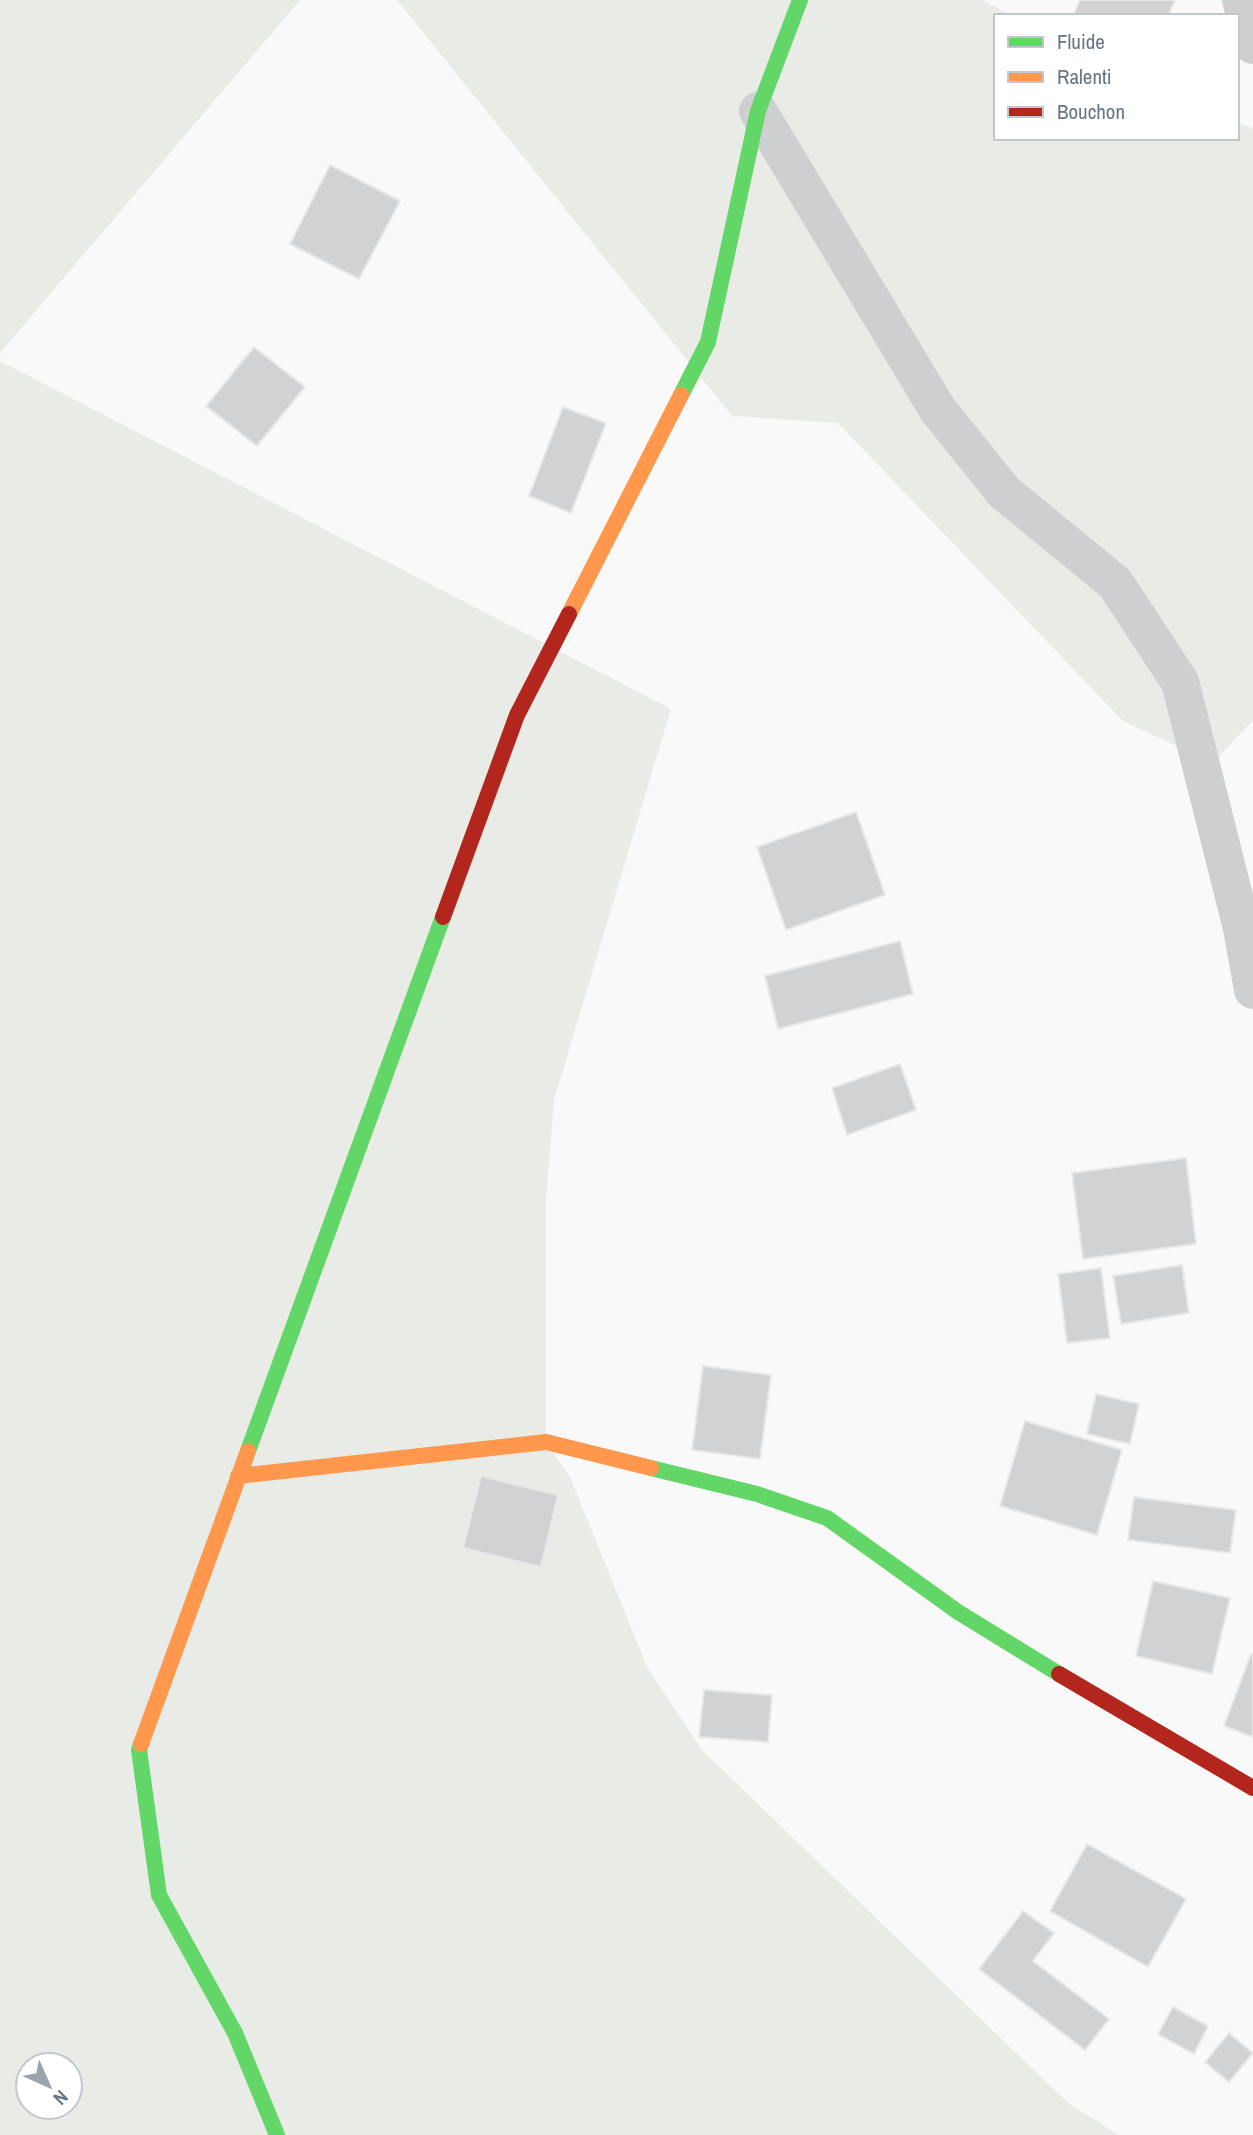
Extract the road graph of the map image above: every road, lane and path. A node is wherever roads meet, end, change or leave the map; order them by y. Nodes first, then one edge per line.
1 (800, 0) edge
2 (1241, 0) edge
3 (1253, 45) edge
4 (758, 111) junction
5 (1253, 990) edge
6 (238, 1476) junction
7 (1253, 1788) edge
8 (277, 2135) edge

1 - 4 street
2 - 3 street
4 - 5 street
4 - 6 street
6 - 7 street
6 - 8 street

